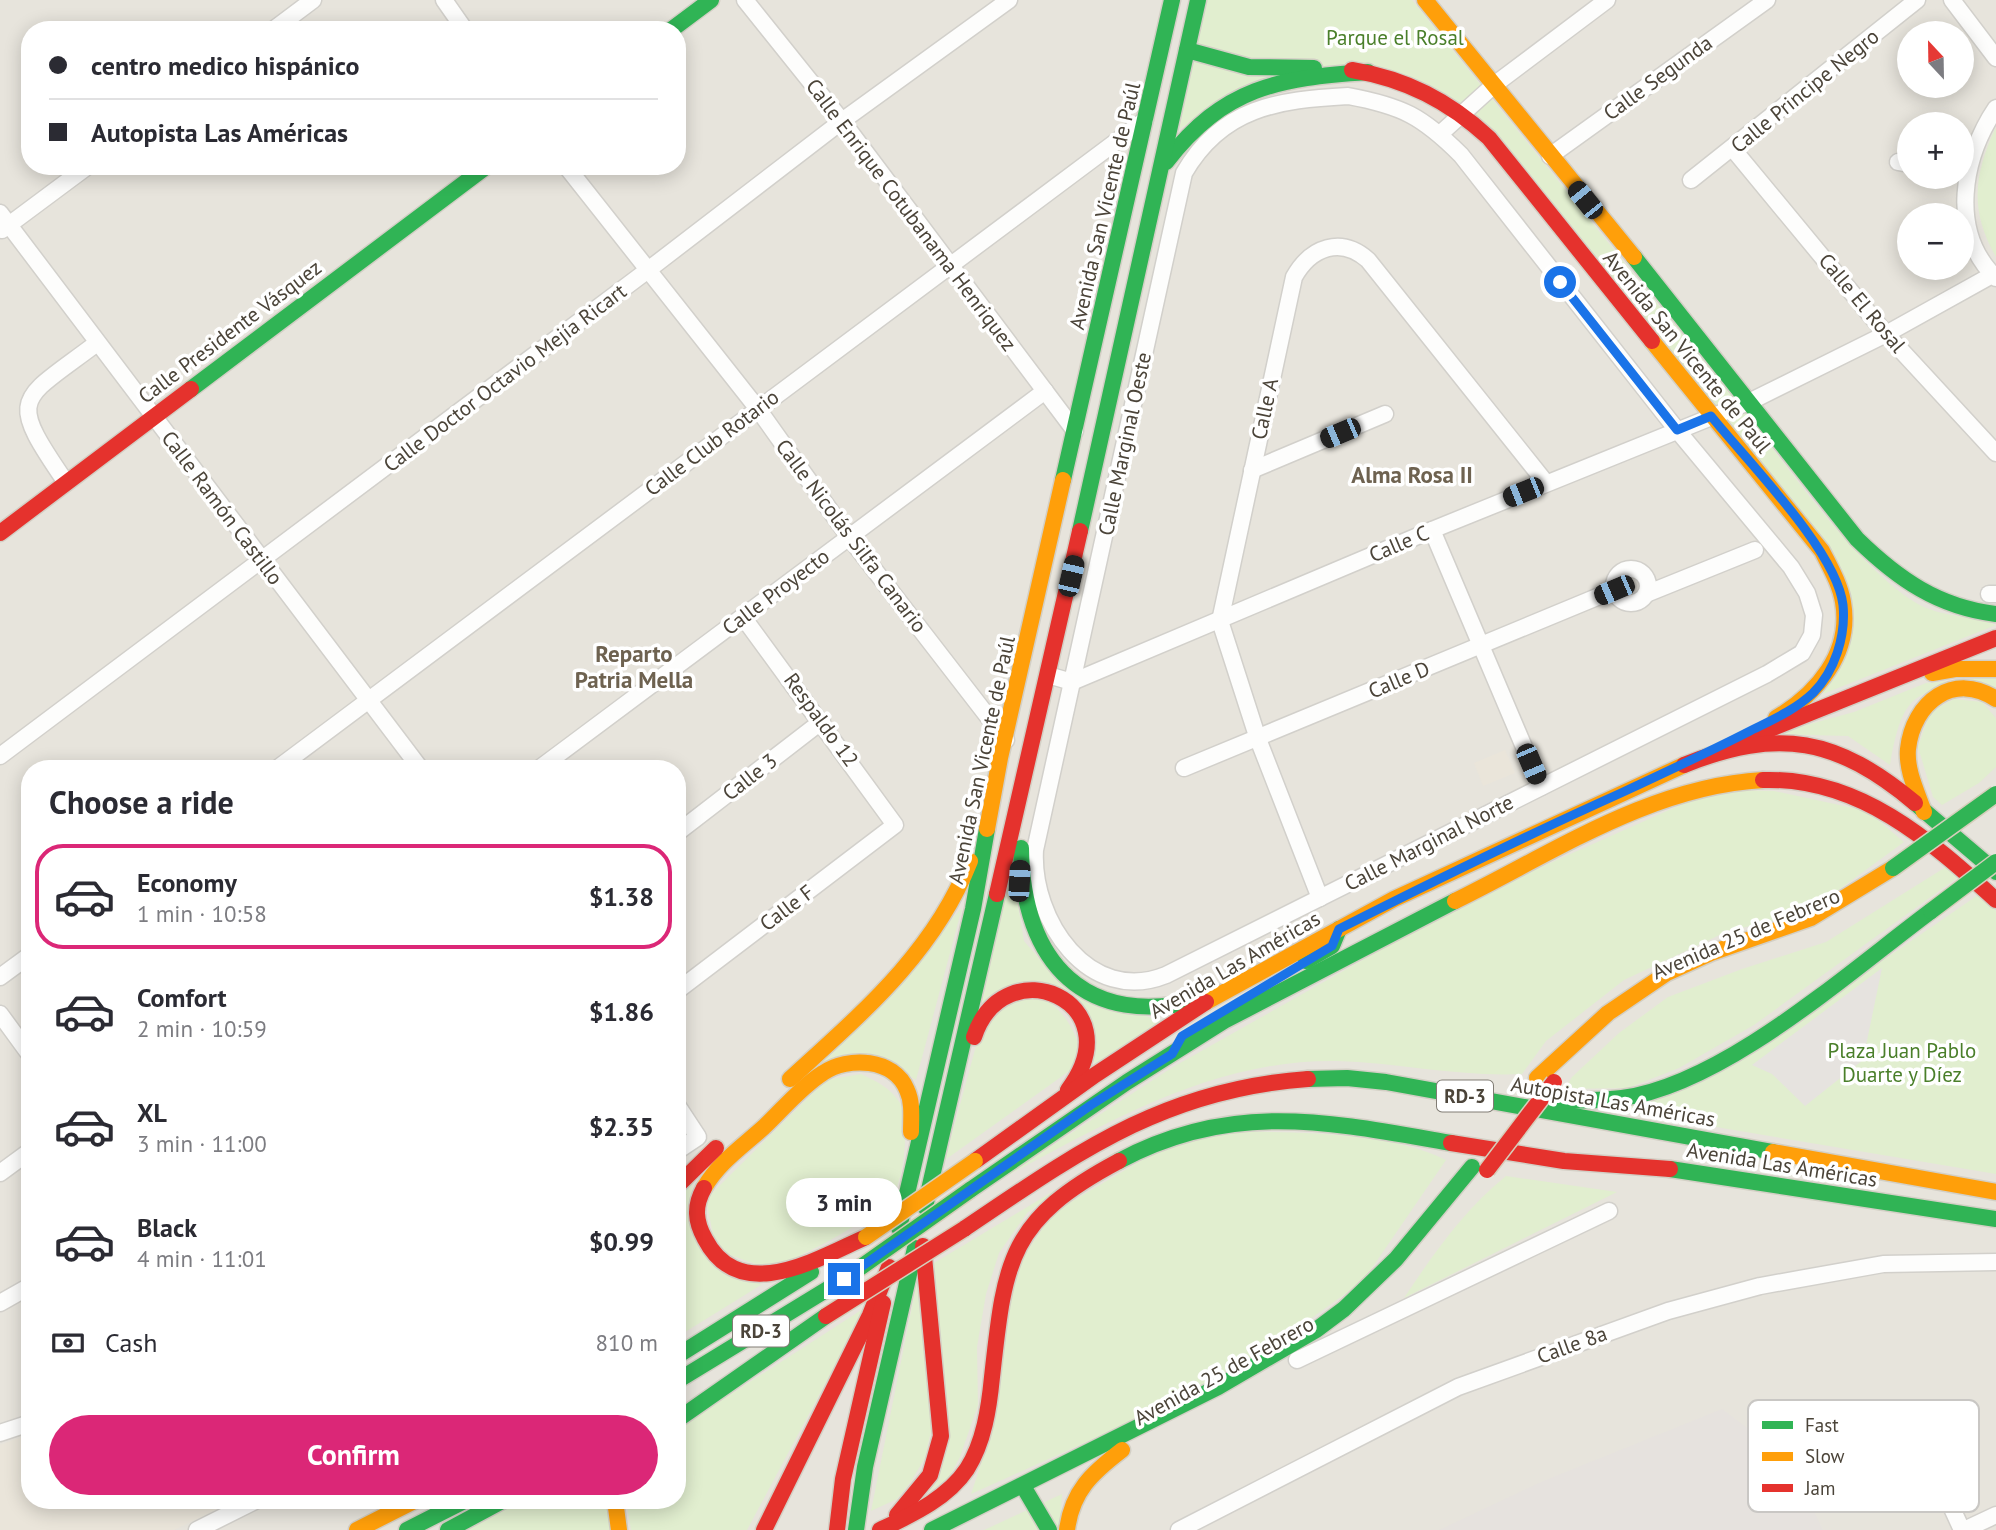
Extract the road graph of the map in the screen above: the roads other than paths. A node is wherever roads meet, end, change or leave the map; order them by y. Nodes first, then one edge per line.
1 (313, 0) edge
2 (444, 0) edge
3 (711, 0) edge
4 (745, 0) edge
5 (1009, 0) edge
6 (1172, 0) edge
7 (1198, 0) edge
8 (1425, 0) edge
9 (1607, 0) edge
10 (1767, 0) edge
11 (1917, 0) edge
12 (1952, 0) edge
13 (285, 21) edge
14 (459, 21) edge
15 (683, 21) edge
16 (1187, 50) junction
17 (1996, 58) edge
18 (1368, 72) junction
19 (1494, 85) junction
20 (1996, 108) edge
21 (1463, 112) junction
22 (1147, 118) junction
23 (842, 121) junction
24 (1440, 134) junction
25 (1974, 146) edge
26 (1734, 149) junction
27 (1550, 156) junction
28 (1160, 172) junction
29 (75, 175) edge
30 (475, 175) edge
31 (573, 175) edge
32 (1691, 180) dead end
33 (1964, 189) edge
34 (3, 223) edge
35 (949, 265) junction
36 (648, 270) junction
37 (1994, 277) edge
38 (1127, 329) junction
39 (1886, 334) junction
40 (1149, 335) junction
41 (97, 343) junction
42 (1045, 391) junction
43 (1751, 401) junction
44 (758, 409) junction
45 (1385, 414) dead end
46 (152, 416) junction
47 (1711, 416) junction
48 (1677, 430) junction
49 (1075, 431) junction
50 (1996, 453) edge
51 (1252, 470) junction
52 (65, 481) junction
53 (1546, 483) junction
54 (3, 524) edge
55 (1432, 530) junction
56 (849, 537) junction
57 (1755, 550) dead end
58 (261, 560) junction
59 (1614, 590) junction
60 (1646, 594) junction
61 (1996, 614) edge
62 (743, 617) junction
63 (1220, 621) junction
64 (1996, 638) edge
65 (1482, 645) junction
66 (1802, 653) joint
67 (1996, 669) edge
68 (1048, 675) junction
69 (1888, 681) junction
70 (1072, 682) junction
71 (1996, 699) edge
72 (368, 701) junction
73 (822, 721) junction
74 (1258, 739) junction
75 (1006, 740) junction
76 (0, 756) edge
77 (1000, 758) junction
78 (289, 760) edge
79 (414, 760) edge
80 (551, 760) edge
81 (1692, 761) junction
82 (1027, 764) junction
83 (1184, 768) dead end
84 (1541, 787) junction
85 (1996, 794) edge
86 (1924, 812) junction
87 (1996, 813) edge
88 (895, 825) joint
89 (686, 826) edge
90 (1996, 862) edge
91 (1925, 866) dead end
92 (1996, 872) edge
93 (1320, 898) junction
94 (1996, 900) edge
95 (1850, 914) dead end
96 (1339, 929) junction
97 (21, 962) edge
98 (1083, 963) joint
99 (0, 978) edge
100 (686, 984) edge
101 (1218, 995) junction
102 (0, 1014) edge
103 (21, 1043) edge
104 (1172, 1054) junction
105 (1060, 1099) junction
106 (1502, 1103) junction
107 (760, 1107) dead end
108 (686, 1119) edge
109 (740, 1126) dead end
110 (944, 1132) junction
111 (686, 1145) edge
112 (21, 1158) edge
113 (1479, 1169) junction
114 (0, 1173) edge
115 (686, 1177) edge
116 (910, 1180) junction
117 (1996, 1192) edge
118 (1609, 1212) dead end
119 (1996, 1219) edge
120 (921, 1223) junction
121 (866, 1237) junction
122 (895, 1250) junction
123 (1996, 1262) edge
124 (21, 1291) edge
125 (0, 1303) edge
126 (826, 1316) junction
127 (686, 1350) edge
128 (1297, 1360) junction
129 (686, 1376) edge
130 (686, 1400) edge
131 (686, 1414) edge
132 (21, 1426) edge
133 (0, 1433) edge
134 (1122, 1450) junction
135 (1027, 1492) junction
136 (239, 1509) edge
137 (396, 1509) edge
138 (448, 1509) edge
139 (487, 1509) edge
140 (616, 1509) edge
141 (1954, 1512) edge
142 (1996, 1515) edge
143 (883, 1528) edge
144 (197, 1530) edge
145 (357, 1530) edge
146 (407, 1530) edge
147 (447, 1530) edge
148 (619, 1530) edge
149 (764, 1530) edge
150 (837, 1530) edge
151 (856, 1530) edge
152 (932, 1530) edge
153 (965, 1530) edge
154 (1049, 1530) edge
155 (1067, 1530) edge
156 (1179, 1530) edge
157 (1963, 1530) edge

1 - 13 street
2 - 14 street
3 - 15 main road
4 - 23 street, Calle Enrique Cotubanama Henriquez
5 - 23 street, Calle Doctor Octavio Mejía Ricart
6 - 22 main road, Avenida San Vicente de Paúl
7 - 16 main road, Avenida San Vicente de Paúl
8 - 19 main road, Avenida San Vicente de Paúl
9 - 19 street
10 - 27 street, Calle Segunda
11 - 26 street, Calle Principe Negro
12 - 17 street
16 - 18 main road, Avenida San Vicente de Paúl
16 - 28 main road, Avenida San Vicente de Paúl
18 - 21 main road, Avenida San Vicente de Paúl
18 - 28 main road
19 - 21 street
19 - 27 main road, Avenida San Vicente de Paúl
20 - 25 street
21 - 24 street
21 - 47 main road, Avenida San Vicente de Paúl
22 - 35 street, Calle Club Rotario
22 - 49 main road, Avenida San Vicente de Paúl
23 - 35 street, Calle Enrique Cotubanama Henriquez
23 - 36 street, Calle Doctor Octavio Mejía Ricart
24 - 40 street, Calle Marginal Oeste
24 - 48 street, Calle Marginal Oeste
26 - 32 street, Calle Principe Negro
26 - 39 street, Calle El Rosal
27 - 43 main road, Avenida San Vicente de Paúl
28 - 38 main road, Avenida San Vicente de Paúl
29 - 34 street
30 - 46 main road, Calle Presidente Vásquez
31 - 36 street, Calle Nicolás Silfa Canario
33 - 37 street
34 - 41 street, Calle Ramón Castillo
35 - 42 street, Calle Enrique Cotubanama Henriquez
35 - 44 street, Calle Club Rotario
36 - 44 street, Calle Nicolás Silfa Canario
36 - 58 street, Calle Doctor Octavio Mejía Ricart
37 - 39 street, Calle C
38 - 40 street
38 - 68 main road, Avenida San Vicente de Paúl
39 - 43 street, Calle C
39 - 50 street, Calle El Rosal
40 - 70 street, Calle Marginal Oeste
41 - 46 street, Calle Ramón Castillo
41 - 52 street
42 - 49 street, Calle Enrique Cotubanama Henriquez
42 - 56 street, Calle Proyecto
43 - 47 street, Calle C
43 - 61 main road, Avenida San Vicente de Paúl
44 - 56 street, Calle Nicolás Silfa Canario
44 - 72 street, Calle Club Rotario
45 - 51 street
46 - 52 main road, Calle Presidente Vásquez
46 - 58 street, Calle Ramón Castillo
47 - 48 street, Calle C
47 - 81 main road, Avenida San Vicente de Paúl
48 - 53 street, Calle C
48 - 66 street, Calle Marginal Oeste
49 - 75 main road, Avenida San Vicente de Paúl
51 - 53 street, Calle A
51 - 63 street, Calle A
52 - 54 main road, Calle Presidente Vásquez
53 - 55 street, Calle C
55 - 63 street, Calle C
55 - 65 street
56 - 62 street, Calle Proyecto
56 - 75 street, Calle Nicolás Silfa Canario
57 - 60 street
58 - 72 street, Calle Ramón Castillo
58 - 76 street, Calle Doctor Octavio Mejía Ricart
59 - 60 street
59 - 60 street, Calle D
59 - 65 street, Calle D
62 - 73 street, Respaldo 12
62 - 80 street, Calle Proyecto
63 - 70 street, Calle C
63 - 74 street, Calle A
64 - 69 main road
65 - 74 street, Calle D
65 - 84 street
66 - 84 street, Calle Marginal Norte
67 - 69 main road
68 - 70 street
68 - 82 main road, Avenida San Vicente de Paúl
69 - 81 main road
70 - 98 street, Calle Marginal Oeste
71 - 86 main road
72 - 78 street, Calle Club Rotario
72 - 79 street, Calle Ramón Castillo
73 - 88 street, Respaldo 12
73 - 89 street, Calle 3
74 - 83 street, Calle D
74 - 93 street, Calle A
75 - 77 main road, Avenida San Vicente de Paúl
77 - 107 main road
77 - 116 main road, Avenida San Vicente de Paúl
81 - 86 main road, Avenida Las Américas
81 - 96 main road, Avenida Las Américas
82 - 101 main road
82 - 110 main road, Avenida San Vicente de Paúl
84 - 93 street, Calle Marginal Norte
85 - 113 main road, Avenida 25 de Febrero, bridge
86 - 92 main road, Avenida Las Américas
87 - 91 main road
88 - 100 street, Calle F
90 - 106 main road, bridge
93 - 98 street, Calle Marginal Norte
94 - 104 main road, RD-3
95 - 113 main road, Avenida 25 de Febrero, bridge
96 - 101 main road, Avenida Las Américas
96 - 104 main road
97 - 99 street
101 - 105 main road, Avenida Las Américas
102 - 103 street
104 - 129 main road, RD-3, bridge
105 - 110 main road
105 - 121 main road, Avenida Las Américas, bridge
106 - 117 main road, Autopista Las Américas / RD-3
106 - 126 main road, Autopista Las Américas / RD-3, bridge
108 - 111 street
109 - 115 main road
110 - 120 main road, Avenida San Vicente de Paúl
112 - 114 street
113 - 128 main road, Avenida 25 de Febrero
113 - 135 main road, Avenida 25 de Febrero
116 - 121 main road
116 - 122 main road, Avenida San Vicente de Paúl
118 - 128 street
119 - 143 main road, Avenida Las Américas
120 - 143 main road
120 - 151 main road, Avenida San Vicente de Paúl
121 - 127 main road, Avenida Las Américas
122 - 149 main road
122 - 150 main road, Avenida San Vicente de Paúl
123 - 156 street, Calle 8a
124 - 125 street
126 - 130 main road, Autopista Las Américas / RD-3
126 - 131 main road
128 - 134 main road, Avenida 25 de Febrero
132 - 133 street
134 - 135 main road, Avenida 25 de Febrero
134 - 155 main road
135 - 152 main road, Avenida 25 de Febrero
135 - 153 main road, Avenida 25 de Febrero
135 - 154 main road
136 - 144 street
137 - 145 main road
138 - 146 main road
139 - 147 main road
140 - 148 main road
141 - 157 street
142 - 157 street

